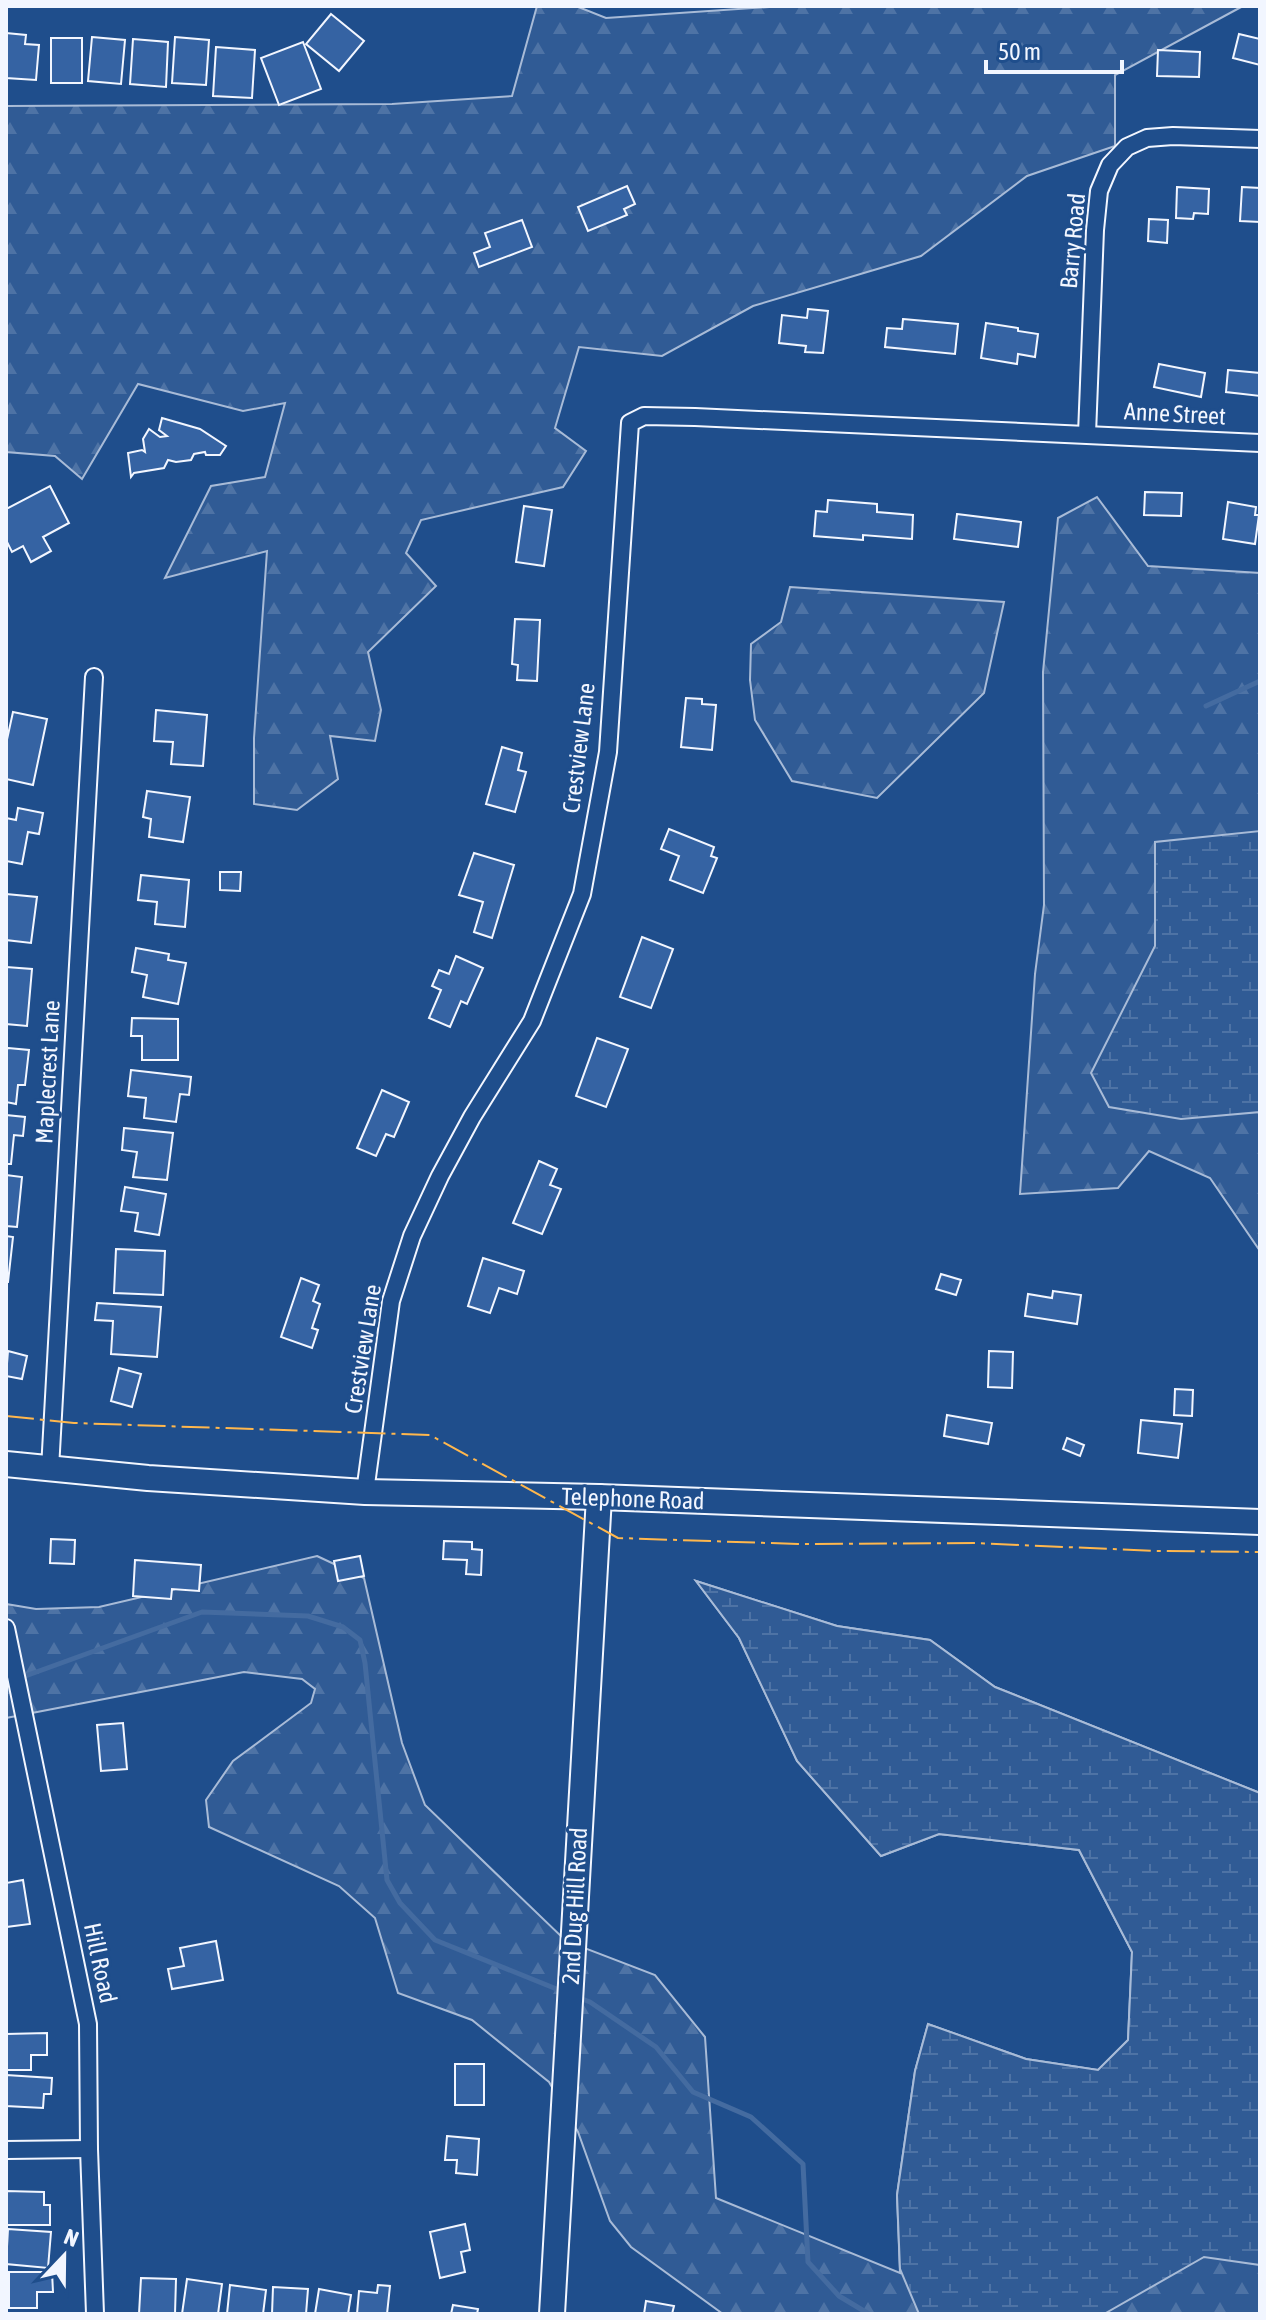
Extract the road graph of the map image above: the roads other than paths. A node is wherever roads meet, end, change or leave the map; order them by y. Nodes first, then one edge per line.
1 (1260, 139) edge
2 (1087, 434) junction
3 (1260, 443) edge
4 (94, 677) dead end
5 (6, 1464) edge
6 (50, 1469) junction
7 (365, 1492) junction
8 (599, 1497) junction
9 (1260, 1522) edge
10 (6, 1628) edge
11 (89, 2149) junction
12 (6, 2150) edge
13 (95, 2314) edge
14 (552, 2314) edge

1 - 2 street, Barry Road
2 - 3 street, Anne Street
2 - 7 street, Crestview Lane
4 - 6 street, Maplecrest Lane
5 - 6 street, Telephone Road
6 - 7 street, Telephone Road
7 - 8 street, Telephone Road
8 - 9 street, Telephone Road
8 - 14 street, 2nd Dug Hill Road
10 - 11 street, Hill Road
11 - 12 street
11 - 13 street, Hill Road

